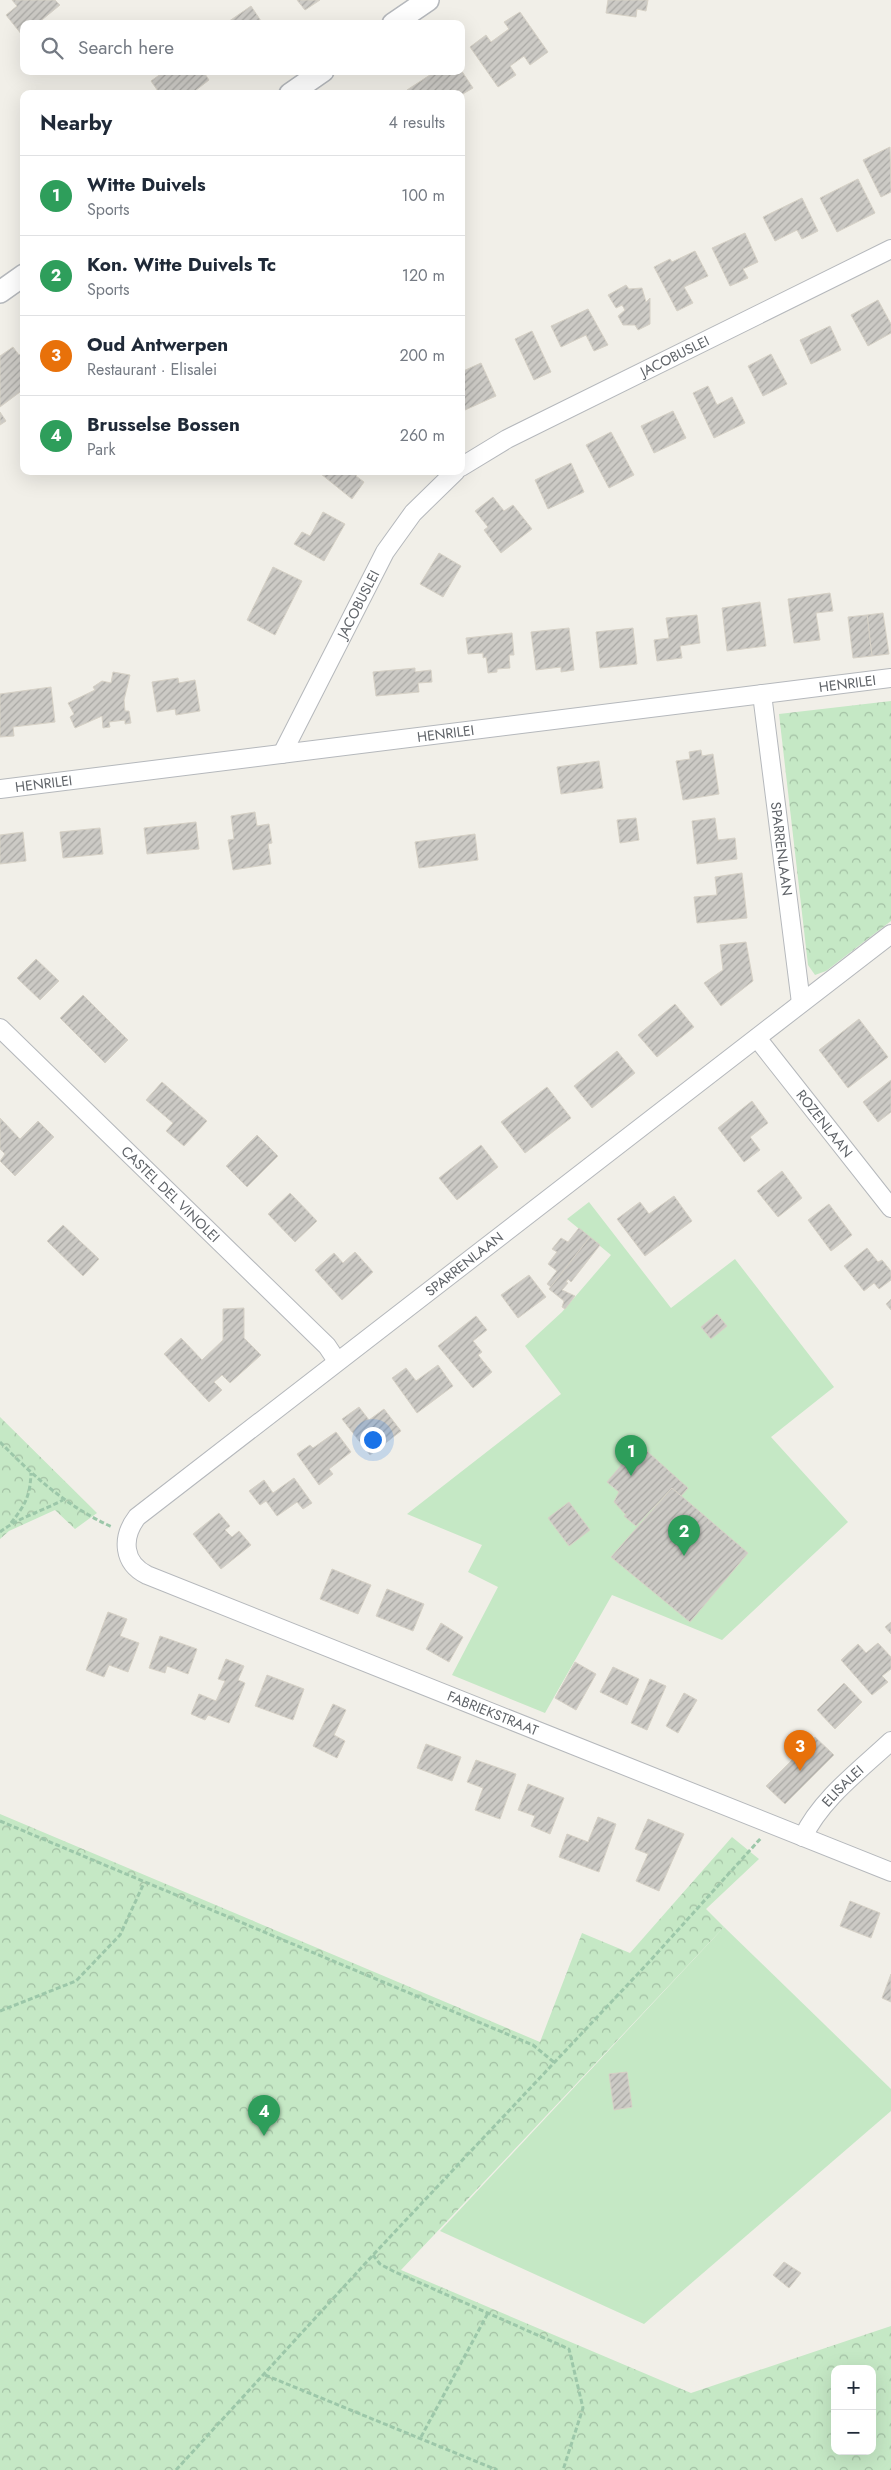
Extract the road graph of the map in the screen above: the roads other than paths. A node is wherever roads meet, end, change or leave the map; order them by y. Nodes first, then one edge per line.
1 (428, 0) edge
2 (399, 20) edge
3 (317, 75) edge
4 (296, 90) edge
5 (891, 249) edge
6 (20, 278) edge
7 (0, 292) edge
8 (465, 465) edge
9 (452, 475) edge
10 (891, 678) edge
11 (762, 694) junction
12 (282, 754) junction
13 (0, 789) edge
14 (891, 934) edge
15 (801, 1003) junction
16 (0, 1028) edge
17 (757, 1038) junction
18 (891, 1208) edge
19 (337, 1361) junction
20 (129, 1527) joint
21 (891, 1741) edge
22 (803, 1837) junction
23 (891, 1872) edge

1 - 2 street
3 - 4 street
5 - 8 street, JACOBUSLEI
6 - 7 street
9 - 12 street, JACOBUSLEI
10 - 11 street, HENRILEI
11 - 12 street, HENRILEI
11 - 15 street, SPARRENLAAN
12 - 13 street, HENRILEI
14 - 15 street, SPARRENLAAN
15 - 17 street, SPARRENLAAN
16 - 19 street, CASTEL DEL VINOLEI
17 - 18 street, ROZENLAAN
17 - 19 street, SPARRENLAAN
19 - 20 street, SPARRENLAAN
20 - 22 street, FABRIEKSTRAAT
21 - 22 street, ELISALEI
22 - 23 street, FABRIEKSTRAAT

